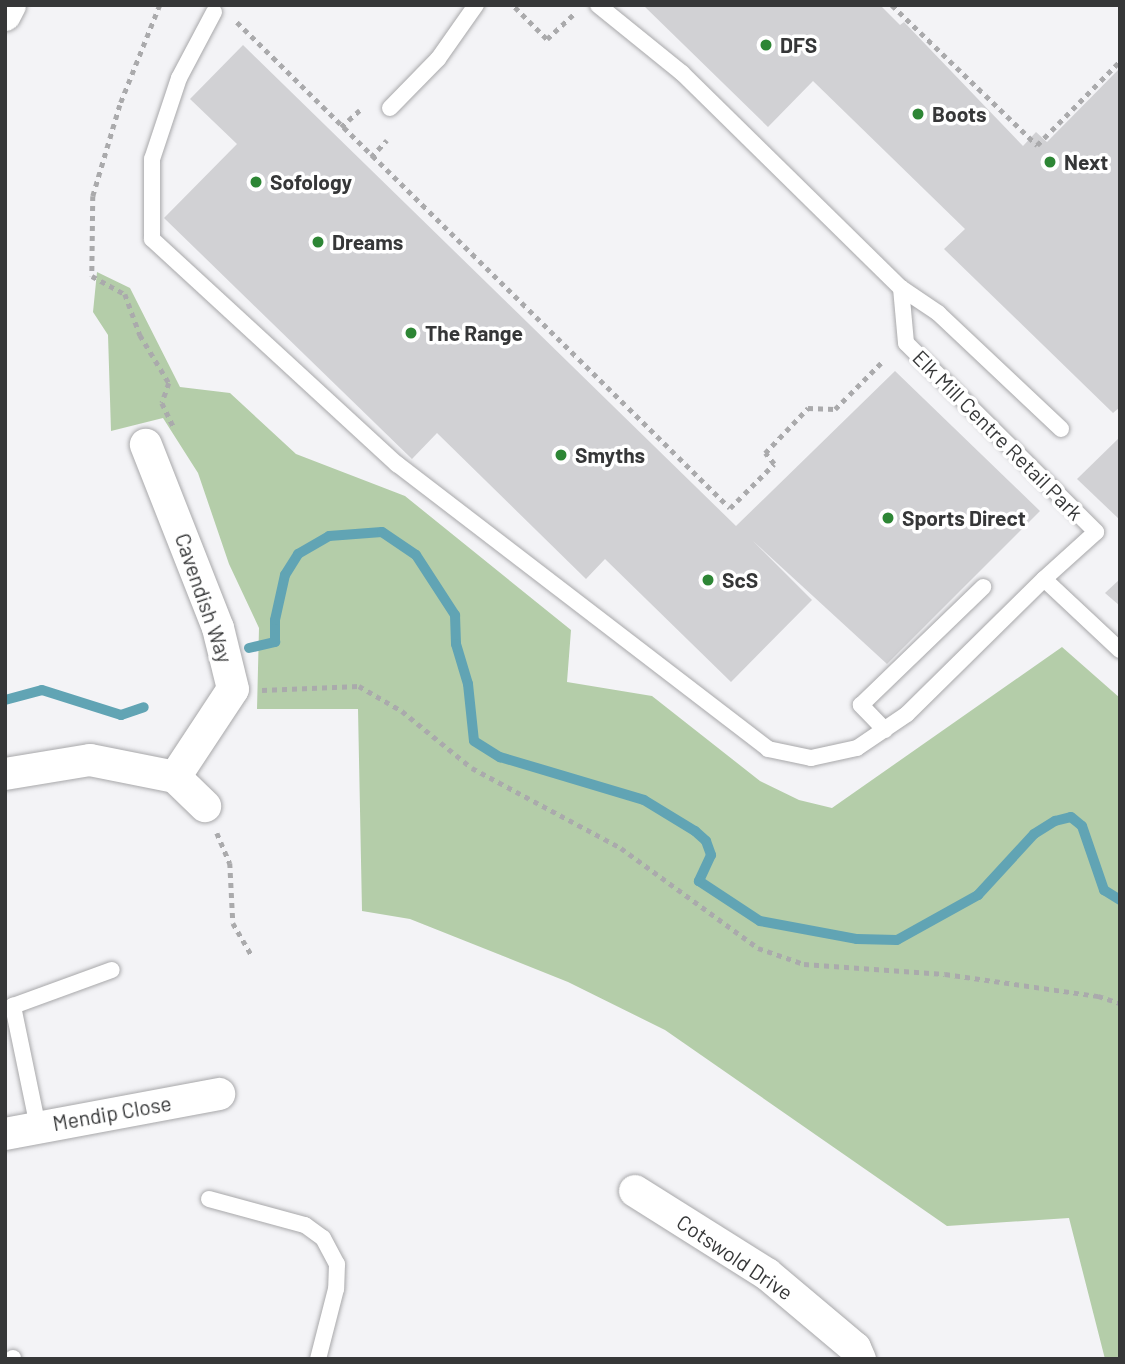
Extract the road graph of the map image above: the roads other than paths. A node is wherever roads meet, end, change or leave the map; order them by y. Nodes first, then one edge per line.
1 (10, 5) edge
2 (476, 5) edge
3 (598, 5) edge
4 (214, 12) dead end
5 (5, 15) edge
6 (390, 108) dead end
7 (901, 288) junction
8 (1061, 429) dead end
9 (146, 445) dead end
10 (1044, 579) junction
11 (982, 587) dead end
12 (1120, 650) edge
13 (885, 730) junction
14 (5, 774) edge
15 (175, 777) junction
16 (205, 806) road end
17 (111, 970) dead end
18 (219, 1094) dead end
19 (38, 1127) junction
20 (5, 1134) edge
21 (635, 1191) dead end
22 (209, 1199) dead end
23 (318, 1359) edge
24 (860, 1359) edge

1 - 5 street
2 - 6 lane
3 - 7 lane
4 - 13 lane
7 - 8 lane
7 - 10 lane, Elk Mill Centre Retail Park
9 - 15 street, Cavendish Way
10 - 12 lane
10 - 13 lane
11 - 13 lane
14 - 15 street
15 - 16 street
17 - 19 lane
18 - 19 street, Mendip Close
19 - 20 street, Mendip Close
21 - 24 street, Cotswold Drive
22 - 23 lane

